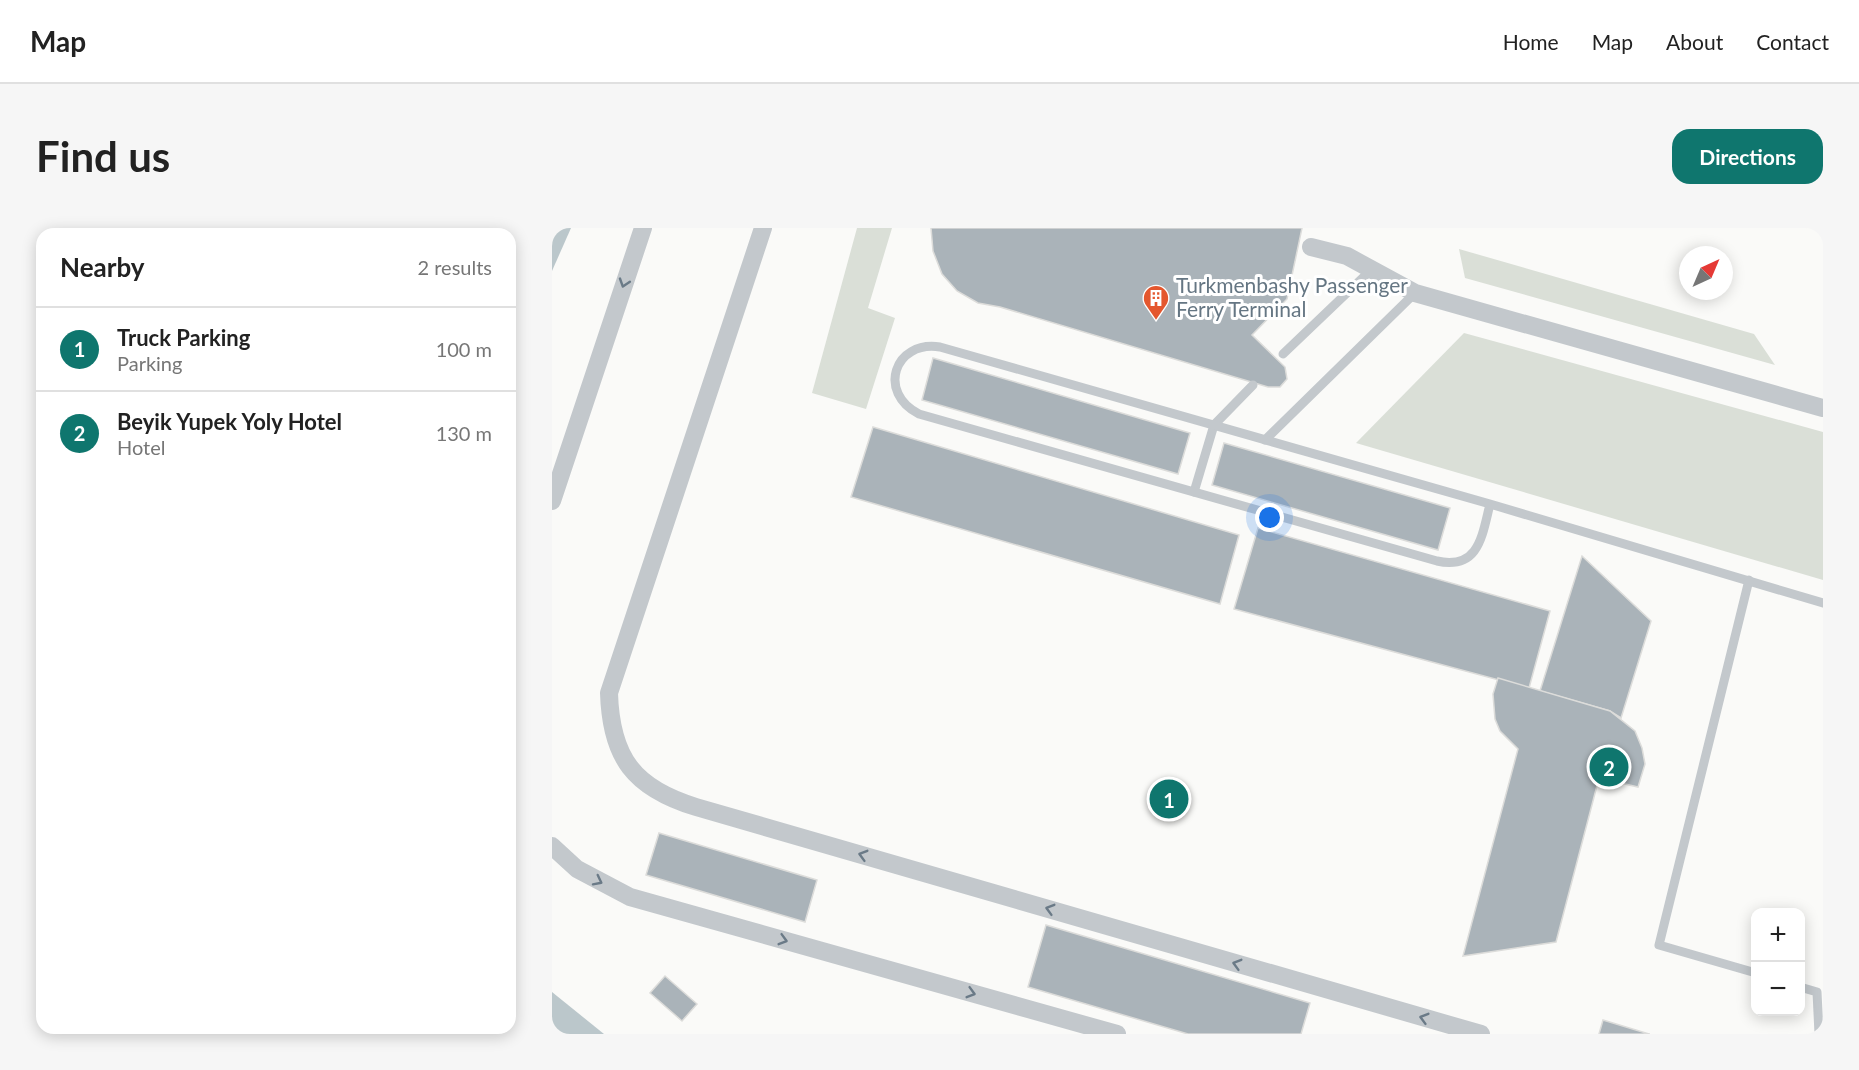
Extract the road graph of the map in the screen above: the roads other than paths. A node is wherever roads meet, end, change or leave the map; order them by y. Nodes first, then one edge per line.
1 (643, 228) edge
2 (763, 228) edge
3 (1311, 247) dead end
4 (1372, 269) junction
5 (1415, 293) junction
6 (1283, 354) dead end
7 (1253, 385) dead end
8 (1823, 408) edge
9 (1214, 425) junction
10 (1266, 440) junction
11 (1194, 492) junction
12 (552, 501) edge
13 (1490, 504) junction
14 (1749, 580) junction
15 (1823, 603) edge
16 (552, 846) edge
17 (1751, 972) edge
18 (1805, 988) edge
19 (1117, 1034) edge
20 (1481, 1034) edge
21 (1819, 1034) edge

1 -> 12 street
20 -> 2 street
3 - 4 street
4 - 5 street
4 - 6 lane
5 - 8 street
5 - 10 lane
7 - 9 lane
9 - 10 lane
9 - 11 lane
9 - 11 lane
10 - 13 lane
11 - 13 lane
13 - 14 lane
14 - 15 lane
14 - 17 lane
16 -> 19 street
18 - 21 lane

